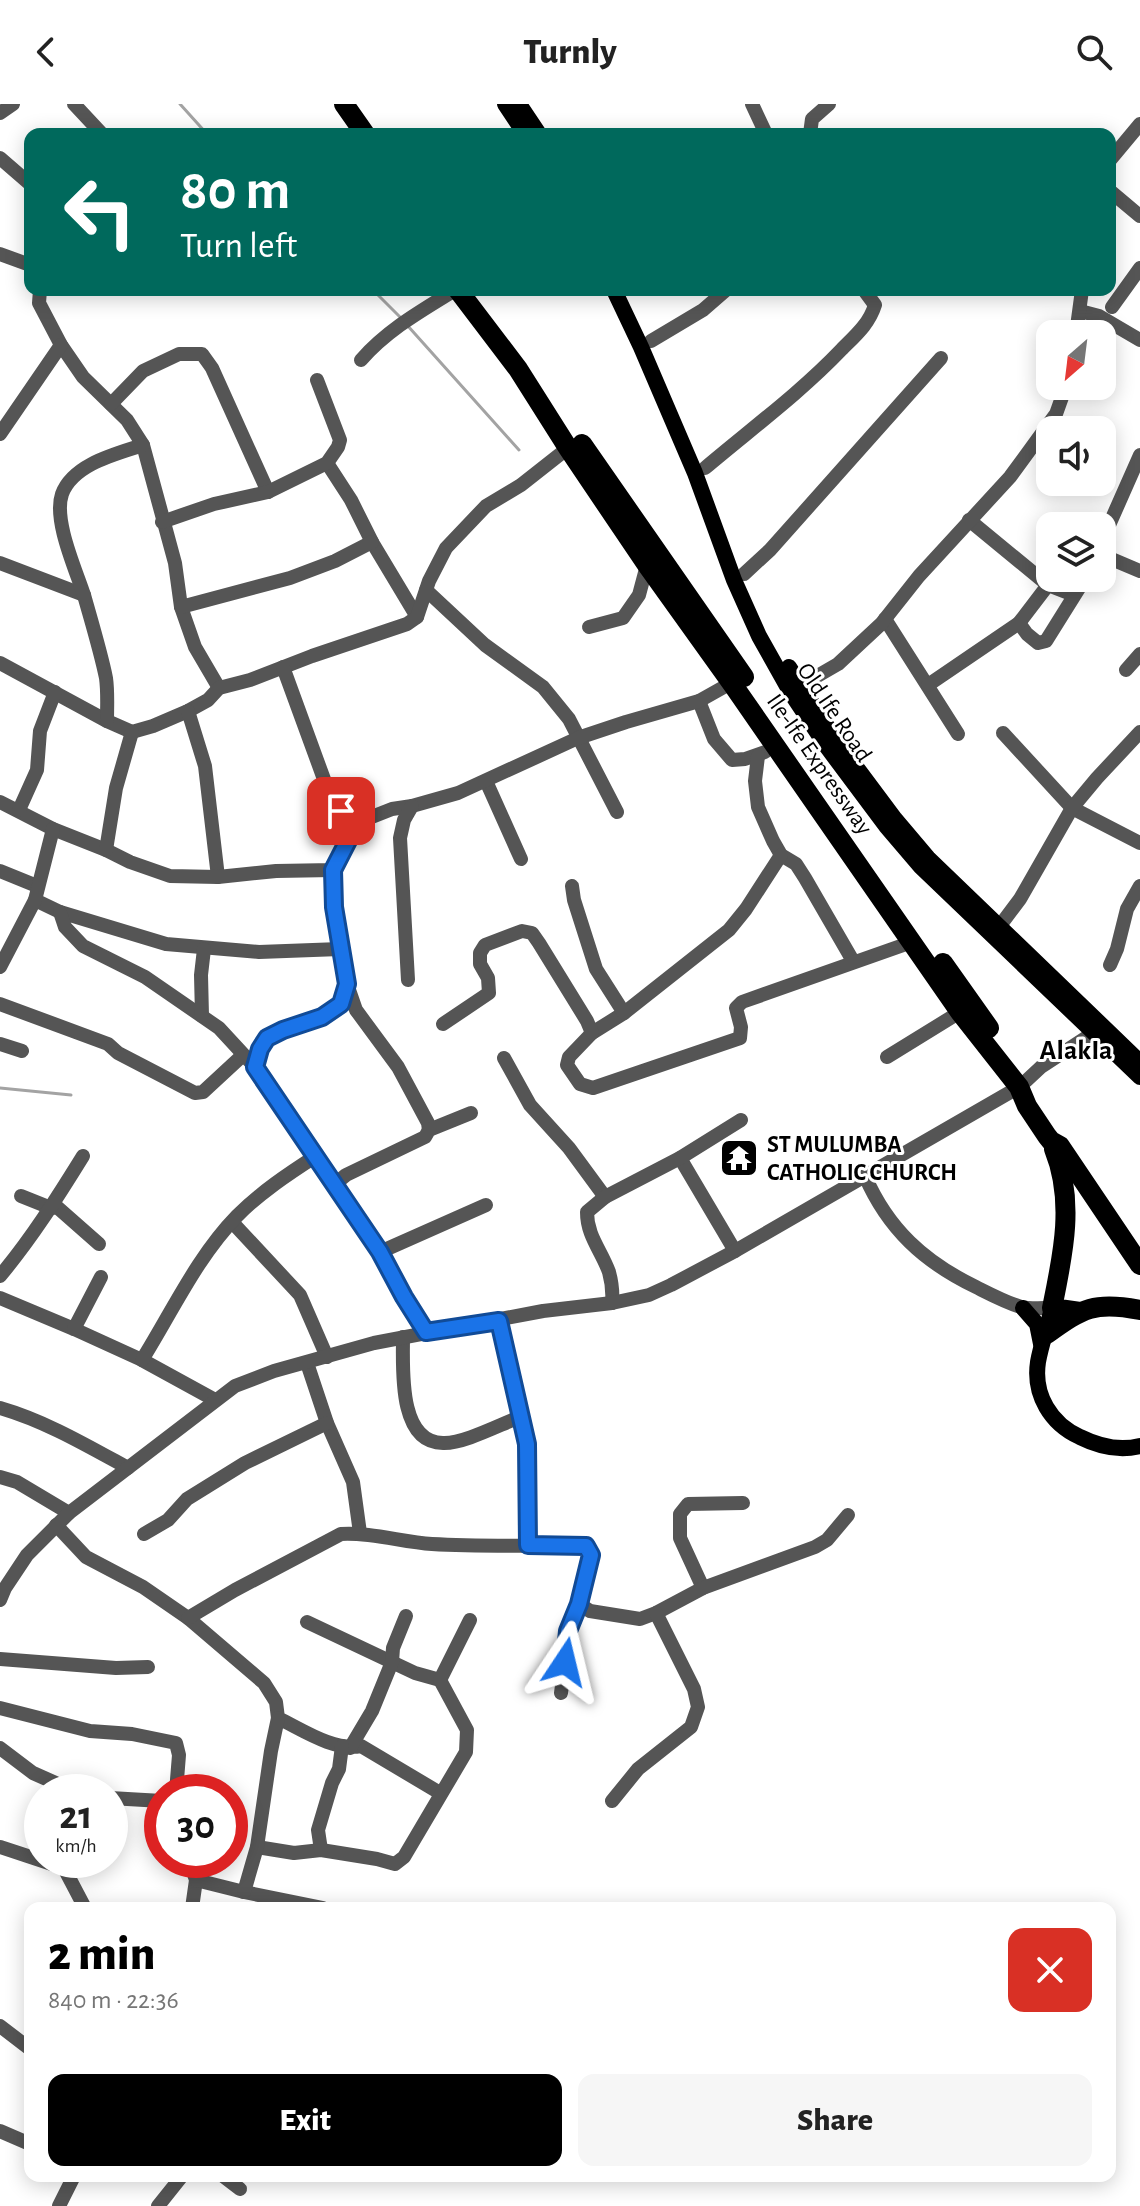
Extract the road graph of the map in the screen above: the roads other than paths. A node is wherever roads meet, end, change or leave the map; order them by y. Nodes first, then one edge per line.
1 (13, 104) edge
2 (74, 104) edge
3 (329, 104) edge
4 (344, 104) edge
5 (505, 104) edge
6 (519, 104) edge
7 (752, 104) edge
8 (829, 104) edge
9 (0, 113) edge
10 (1140, 124) edge
11 (96, 128) edge
12 (345, 128) edge
13 (361, 128) edge
14 (521, 128) edge
15 (535, 128) edge
16 (763, 128) edge
17 (811, 128) edge
18 (1116, 153) edge
19 (0, 158) edge
20 (24, 179) edge
21 (1116, 196) edge
22 (1140, 216) edge
23 (0, 254) edge
24 (24, 263) edge
25 (1140, 268) edge
26 (40, 296) edge
27 (447, 296) edge
28 (461, 296) edge
29 (478, 296) edge
30 (617, 296) edge
31 (630, 296) edge
32 (719, 296) edge
33 (868, 296) edge
34 (1081, 296) edge
35 (1112, 307) dead end
36 (1080, 311) junction
37 (1078, 320) edge
38 (1140, 340) edge
39 (651, 341) junction
40 (61, 345) junction
41 (941, 358) dead end
42 (361, 360) dead end
43 (317, 380) dead end
44 (1061, 400) edge
45 (111, 404) junction
46 (675, 412) junction
47 (0, 434) edge
48 (143, 445) junction
49 (568, 448) junction
50 (1139, 461) edge
51 (327, 463) junction
52 (705, 468) junction
53 (268, 492) junction
54 (1115, 512) edge
55 (969, 520) junction
56 (162, 522) junction
57 (372, 542) junction
58 (1116, 561) edge
59 (0, 563) edge
60 (647, 565) junction
61 (1140, 571) edge
62 (744, 574) junction
63 (1036, 575) edge
64 (426, 590) junction
65 (1043, 592) edge
66 (1077, 592) edge
67 (84, 595) junction
68 (181, 607) junction
69 (417, 617) junction
70 (885, 619) junction
71 (1019, 623) junction
72 (589, 627) dead end
73 (1140, 654) edge
74 (0, 663) edge
75 (283, 667) junction
76 (1126, 670) dead end
77 (731, 683) junction
78 (928, 685) junction
79 (800, 686) junction
80 (219, 688) junction
81 (55, 692) junction
82 (699, 701) junction
83 (188, 711) junction
84 (107, 721) junction
85 (132, 732) junction
86 (1003, 733) dead end
87 (958, 734) dead end
88 (578, 738) junction
89 (1137, 739) edge
90 (767, 751) junction
91 (486, 781) junction
92 (0, 802) edge
93 (412, 806) junction
94 (1072, 808) junction
95 (19, 810) junction
96 (617, 812) dead end
97 (53, 829) junction
98 (354, 829) junction
99 (1140, 843) edge
100 (106, 850) junction
101 (781, 855) junction
102 (521, 859) dead end
103 (333, 870) junction
104 (0, 871) edge
105 (218, 877) junction
106 (572, 886) dead end
107 (1140, 886) edge
108 (36, 893) junction
109 (60, 912) junction
110 (999, 927) junction
111 (912, 942) junction
112 (204, 949) junction
113 (340, 949) junction
114 (853, 961) junction
115 (1110, 965) dead end
116 (0, 967) edge
117 (408, 980) dead end
118 (347, 984) junction
119 (0, 1004) edge
120 (341, 1004) junction
121 (1076, 1007) junction
122 (356, 1010) junction
123 (960, 1012) junction
124 (624, 1013) junction
125 (202, 1016) junction
126 (443, 1024) dead end
127 (592, 1033) junction
128 (1093, 1033) junction
129 (0, 1044) edge
130 (22, 1051) dead end
131 (243, 1055) junction
132 (887, 1057) dead end
133 (504, 1058) dead end
134 (1140, 1062) edge
135 (255, 1067) junction
136 (1140, 1077) edge
137 (1022, 1084) junction
138 (471, 1113) dead end
139 (741, 1120) dead end
140 (429, 1130) junction
141 (1051, 1141) junction
142 (83, 1156) dead end
143 (316, 1156) junction
144 (680, 1158) junction
145 (865, 1176) junction
146 (335, 1184) junction
147 (845, 1187) junction
148 (21, 1196) dead end
149 (605, 1197) junction
150 (875, 1200) junction
151 (486, 1205) dead end
152 (51, 1208) junction
153 (232, 1222) junction
154 (99, 1244) dead end
155 (1140, 1245) edge
156 (735, 1251) junction
157 (380, 1252) junction
158 (1140, 1265) edge
159 (0, 1276) edge
160 (101, 1277) dead end
161 (0, 1298) edge
162 (612, 1303) junction
163 (1023, 1308) junction
164 (1052, 1308) junction
165 (1140, 1310) edge
166 (1080, 1312) junction
167 (499, 1321) junction
168 (74, 1329) junction
169 (426, 1332) junction
170 (403, 1337) junction
171 (1044, 1342) junction
172 (327, 1357) junction
173 (142, 1360) junction
174 (307, 1363) junction
175 (215, 1400) junction
176 (0, 1408) edge
177 (520, 1417) junction
178 (327, 1423) junction
179 (1140, 1446) edge
180 (128, 1468) junction
181 (0, 1477) edge
182 (743, 1503) dead end
183 (69, 1513) junction
184 (848, 1515) dead end
185 (56, 1525) junction
186 (360, 1533) junction
187 (144, 1534) dead end
188 (528, 1545) junction
189 (703, 1588) junction
190 (2, 1591) edge
191 (579, 1604) junction
192 (656, 1613) junction
193 (406, 1616) dead end
194 (188, 1618) junction
195 (470, 1620) dead end
196 (307, 1622) dead end
197 (0, 1659) edge
198 (392, 1662) junction
199 (148, 1667) dead end
200 (440, 1680) junction
201 (561, 1693) dead end
202 (0, 1708) edge
203 (278, 1718) junction
204 (346, 1747) junction
205 (0, 1748) edge
206 (35, 1774) edge
207 (177, 1774) edge
208 (440, 1793) junction
209 (612, 1801) dead end
210 (0, 1847) edge
211 (257, 1847) junction
212 (321, 1850) junction
213 (196, 1880) joint
214 (244, 1892) junction
215 (82, 1902) edge
216 (193, 1902) edge
217 (293, 1902) edge
218 (0, 2026) edge
219 (24, 2044) edge
220 (0, 2131) edge
221 (24, 2141) edge
222 (71, 2182) edge
223 (177, 2182) edge
224 (231, 2182) edge
225 (240, 2189) dead end
226 (59, 2206) edge
227 (158, 2206) edge

1 - 9 street
2 - 11 street
3 - 12 highway
4 - 13 highway
5 - 14 main road
6 - 15 main road
7 - 16 street
8 - 17 street
10 - 18 street
19 - 20 street
21 - 22 street
23 - 24 street
25 - 35 street
26 - 40 street
27 - 42 street
28 - 49 highway, Ile-Ife Expressway
29 - 137 highway, Ile-Ife Expressway
30 - 46 main road, Old Ife Road
31 - 39 main road, Old Ife Road
32 - 39 street
33 - 52 street
34 - 36 street
36 - 37 street
36 - 38 street
39 - 46 main road, Old Ife Road
40 - 45 street
40 - 47 street
41 - 62 street
43 - 51 street
44 - 55 street
45 - 48 street
45 - 53 street
46 - 52 main road, Old Ife Road
46 - 121 main road, Old Ife Road
48 - 56 street
48 - 67 street
49 - 60 highway, Ile-Ife Expressway
49 - 64 street
50 - 54 street
51 - 53 street
51 - 57 street
52 - 62 main road, Old Ife Road
53 - 56 street
55 - 63 street
55 - 70 street
56 - 68 street
57 - 68 street
57 - 69 street
58 - 61 street
59 - 67 street
60 - 72 street
60 - 77 highway, Ile-Ife Expressway
62 - 79 main road, Old Ife Road
64 - 69 street
64 - 88 street
65 - 71 street
66 - 71 street
67 - 84 street
68 - 80 street
69 - 75 street
70 - 78 street
70 - 79 street
71 - 78 street
73 - 76 street
74 - 81 street
75 - 80 street
75 - 98 street
77 - 82 street
77 - 90 highway, Ile-Ife Expressway
78 - 87 street
79 - 110 main road, Old Ife Road
80 - 83 street
81 - 84 street
81 - 95 street
82 - 88 street
82 - 90 street
83 - 85 street
83 - 105 street
84 - 85 street
85 - 100 street
86 - 94 street
88 - 91 street
88 - 96 street
89 - 94 street
90 - 101 street
90 - 111 highway, Ile-Ife Expressway
91 - 93 street
91 - 102 street
92 - 95 street
93 - 98 street
93 - 117 street
94 - 99 street
94 - 110 street
95 - 97 street
97 - 100 street
97 - 108 street
98 - 103 street
100 - 105 street
101 - 114 street
101 - 124 street
103 - 105 street
103 - 113 street
104 - 108 street
106 - 124 street
107 - 115 street
108 - 109 street
108 - 116 street
109 - 112 street
109 - 125 street
110 - 121 main road, Old Ife Road
111 - 114 street
111 - 123 highway, Ile-Ife Expressway
112 - 113 street
112 - 125 street
113 - 118 street
114 - 127 street
118 - 120 street
118 - 122 street
119 - 131 street
120 - 122 street
120 - 135 street
121 - 128 main road, Old Ife Road
121 - 134 main road, Old Ife Road
122 - 140 street
123 - 132 street
123 - 137 highway, Ile-Ife Expressway
124 - 127 street
125 - 131 street
126 - 127 street
128 - 136 main road, Old Ife Road
128 - 137 street
129 - 130 street
131 - 135 street
133 - 149 street
135 - 143 street
137 - 141 highway, Ile-Ife Expressway
137 - 145 street
137 - 155 highway, Ile-Ife Expressway
138 - 140 street
139 - 144 street
140 - 146 street
141 - 158 highway, Ile-Ife Expressway
141 - 164 highway
142 - 152 street
143 - 146 street
143 - 153 street
144 - 149 street
144 - 156 street
145 - 147 street
145 - 150 street
146 - 157 street
147 - 150 street
147 - 156 street
148 - 152 street
149 - 162 street
150 - 163 street
151 - 157 street
152 - 154 street
152 - 159 street
153 - 172 street
153 - 173 street
156 - 162 street
157 - 169 street
160 - 168 street
161 - 168 street
162 - 167 street
163 - 164 street
163 - 171 main road
164 - 166 highway
164 - 171 main road
165 - 166 highway
166 - 171 highway
167 - 169 street
167 - 177 street
168 - 173 street
169 - 170 street
170 - 172 street
170 - 177 street
171 - 179 main road
172 - 174 street
173 - 175 street
174 - 175 street
174 - 178 street
175 - 180 street
176 - 180 street
177 - 188 street
178 - 186 street
178 - 187 street
180 - 183 street
181 - 183 street
182 - 189 street
183 - 185 street
184 - 189 street
185 - 190 street
185 - 194 street
186 - 188 street
186 - 194 street
188 - 191 street
189 - 192 street
191 - 192 street
191 - 201 street
192 - 209 street
193 - 198 street
194 - 203 street
195 - 200 street
196 - 198 street
197 - 199 street
198 - 200 street
198 - 204 street
200 - 208 street
202 - 207 street
203 - 204 street
203 - 211 street
204 - 208 street
204 - 212 street
205 - 206 street
208 - 212 street
210 - 215 street
211 - 212 street
211 - 214 street
213 - 214 street
213 - 216 street
214 - 217 street
218 - 219 street
220 - 221 street
222 - 226 street
223 - 227 street
224 - 225 street

